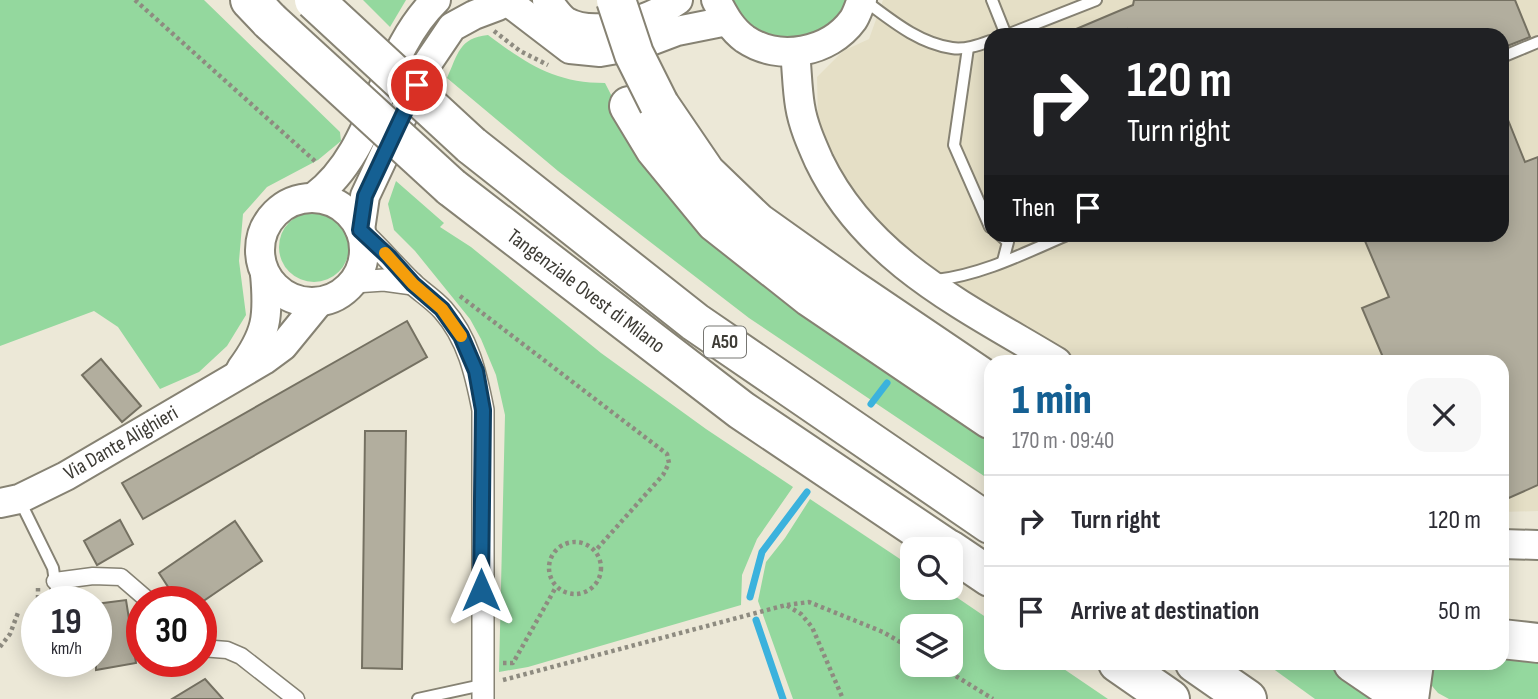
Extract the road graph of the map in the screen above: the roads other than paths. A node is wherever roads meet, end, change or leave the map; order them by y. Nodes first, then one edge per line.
1 (314, 0) edge
2 (436, 0) edge
3 (547, 0) edge
4 (592, 0) edge
5 (615, 0) edge
6 (643, 0) edge
7 (678, 0) edge
8 (863, 0) edge
9 (992, 0) edge
10 (1096, 0) edge
11 (502, 3) edge
12 (721, 10) edge
13 (260, 11) edge
14 (1003, 28) edge
15 (1024, 28) edge
16 (1538, 41) edge
17 (984, 43) edge
18 (968, 48) junction
19 (795, 52) junction
20 (1509, 54) edge
21 (657, 102) junction
22 (314, 197) junction
23 (984, 213) edge
24 (360, 230) junction
25 (1007, 242) edge
26 (1049, 242) edge
27 (1003, 261) junction
28 (265, 274) junction
29 (354, 282) junction
30 (924, 282) junction
31 (413, 284) junction
32 (319, 302) junction
33 (1044, 355) edge
34 (238, 374) junction
35 (984, 379) edge
36 (984, 415) edge
37 (10, 501) edge
38 (984, 520) edge
39 (931, 537) edge
40 (1509, 544) edge
41 (1538, 545) edge
42 (963, 559) edge
43 (984, 573) edge
44 (55, 581) junction
45 (56, 586) edge
46 (131, 586) edge
47 (1509, 640) edge
48 (1538, 643) edge
49 (217, 649) edge
50 (1112, 670) edge
51 (1128, 670) edge
52 (1205, 670) edge
53 (1364, 670) edge
54 (1413, 670) edge
55 (482, 683) edge
56 (296, 699) edge
57 (418, 699) edge
58 (1145, 699) edge
59 (1170, 699) edge
60 (1247, 699) edge
61 (1407, 699) edge

1 - 38 highway, Tangenziale Ovest di Milano / A50, bridge
2 - 22 street
3 - 7 street
4 - 21 highway
5 - 21 highway, bridge
6 - 21 highway
8 - 18 lane
8 - 19 street
9 - 14 lane
10 - 15 lane
11 - 12 street
11 - 24 street
12 - 19 street
13 - 39 highway, Tangenziale Ovest di Milano / A50, bridge
16 - 20 lane
17 - 18 lane
18 - 23 lane
19 - 30 street
21 - 35 highway
21 - 36 highway
22 - 24 street
22 - 28 street
24 - 29 street
24 - 31 street
25 - 27 lane
26 - 27 lane
27 - 30 lane
28 - 32 street
28 - 34 street, Via Dante Alighieri
29 - 31 street
29 - 32 street
30 - 33 street
31 - 55 street
32 - 34 street, Via Dante Alighieri
34 - 37 street, Via Dante Alighieri
37 - 44 lane
40 - 41 street
42 - 43 highway, Tangenziale Ovest di Milano / A50
44 - 45 lane
44 - 46 street
47 - 48 highway
49 - 56 street
50 - 58 highway
51 - 59 highway
52 - 60 highway
53 - 61 highway
54 - 61 highway
55 - 57 lane

